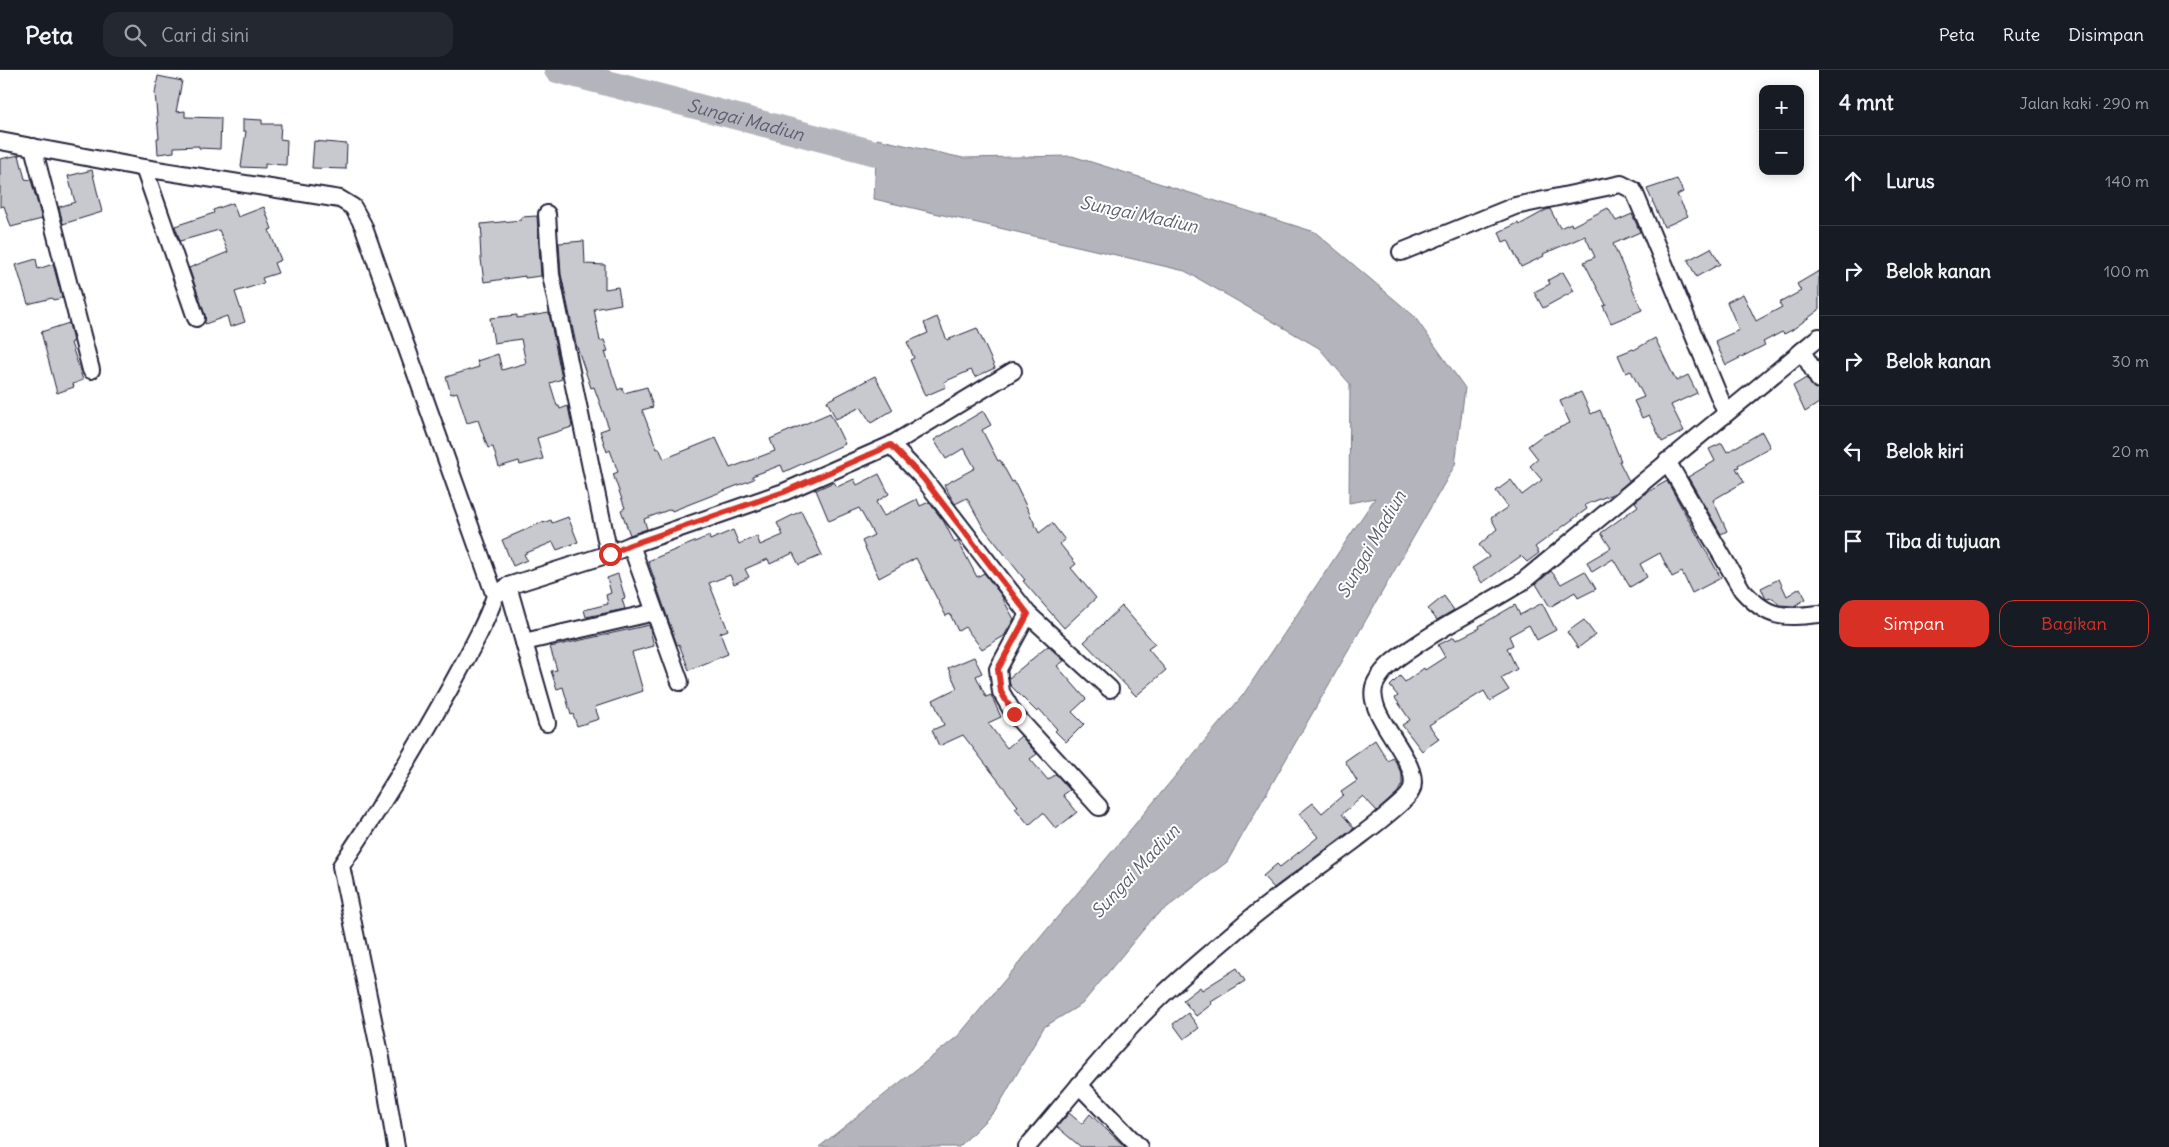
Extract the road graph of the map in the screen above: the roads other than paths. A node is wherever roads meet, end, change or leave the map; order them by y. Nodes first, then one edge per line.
1 (0, 141) edge
2 (33, 147) junction
3 (144, 168) junction
4 (547, 214) dead end
5 (1401, 252) dead end
6 (196, 318) dead end
7 (1819, 337) edge
8 (1802, 351) junction
9 (91, 370) dead end
10 (1013, 371) dead end
11 (1819, 380) edge
12 (1726, 413) junction
13 (891, 445) junction
14 (1667, 461) junction
15 (630, 545) junction
16 (610, 554) junction
17 (502, 591) junction
18 (655, 612) junction
19 (1028, 614) junction
20 (1819, 614) edge
21 (524, 642) junction
22 (680, 682) dead end
23 (1110, 689) dead end
24 (547, 723) dead end
25 (1099, 807) dead end
26 (1079, 1085) junction
27 (396, 1147) edge
28 (1027, 1147) edge
29 (1139, 1147) edge

1 - 2 street
2 - 3 street
2 - 9 street
3 - 6 street
3 - 17 street
4 - 16 street
5 - 12 street
7 - 8 street
8 - 11 street
8 - 12 street
10 - 13 street
12 - 14 street
13 - 15 street
13 - 19 street
14 - 20 street
14 - 26 street
15 - 16 street
15 - 18 street
16 - 17 street
17 - 21 street
17 - 27 street
18 - 21 street
18 - 22 street
19 - 23 street
19 - 25 street
21 - 24 street
26 - 28 street
26 - 29 street

